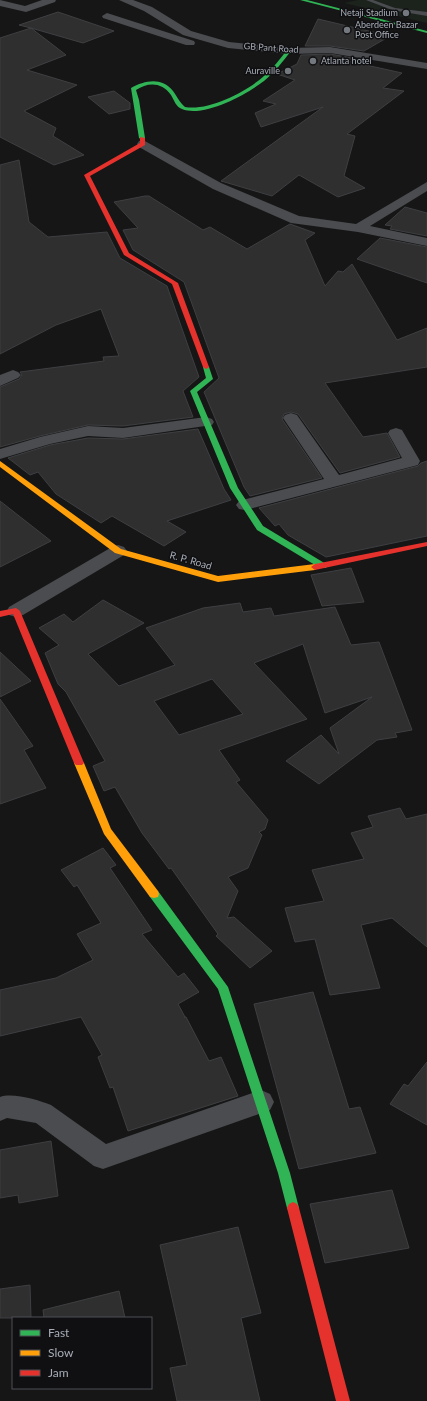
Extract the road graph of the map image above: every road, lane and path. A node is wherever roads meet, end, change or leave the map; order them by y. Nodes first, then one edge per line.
1 (51, 0) edge
2 (124, 0) edge
3 (323, 0) edge
4 (368, 0) edge
5 (307, 2) edge
6 (0, 3) edge
7 (427, 14) edge
8 (107, 16) dead end
9 (427, 32) edge
10 (228, 45) junction
11 (289, 51) junction
12 (427, 66) edge
13 (142, 144) junction
14 (427, 186) edge
15 (408, 198) junction
16 (427, 202) edge
17 (358, 228) junction
18 (427, 242) edge
19 (291, 418) dead end
20 (206, 422) junction
21 (396, 433) dead end
22 (0, 454) edge
23 (0, 463) edge
24 (335, 482) junction
25 (245, 505) junction
26 (427, 544) edge
27 (118, 551) junction
28 (323, 566) junction
29 (8, 613) edge
30 (261, 1102) junction
31 (0, 1109) edge
32 (343, 1401) edge

1 - 6 street
2 - 10 street, GB Pant Road
3 - 5 street
4 - 7 lane
5 - 9 street
8 - 10 street
10 - 11 street, GB Pant Road
11 - 12 street, GB Pant Road
11 - 13 street
13 - 17 street
13 - 20 street
14 - 15 street
15 - 16 street
15 - 17 street
17 - 18 street
19 - 24 street
20 - 22 street
20 - 25 street
21 - 24 street
23 - 27 street, R. P. Road
24 - 25 street
25 - 28 street
26 - 28 street, R. P. Road
27 - 28 street, R. P. Road
27 - 29 street
29 - 30 street
30 - 31 street
30 - 32 street

